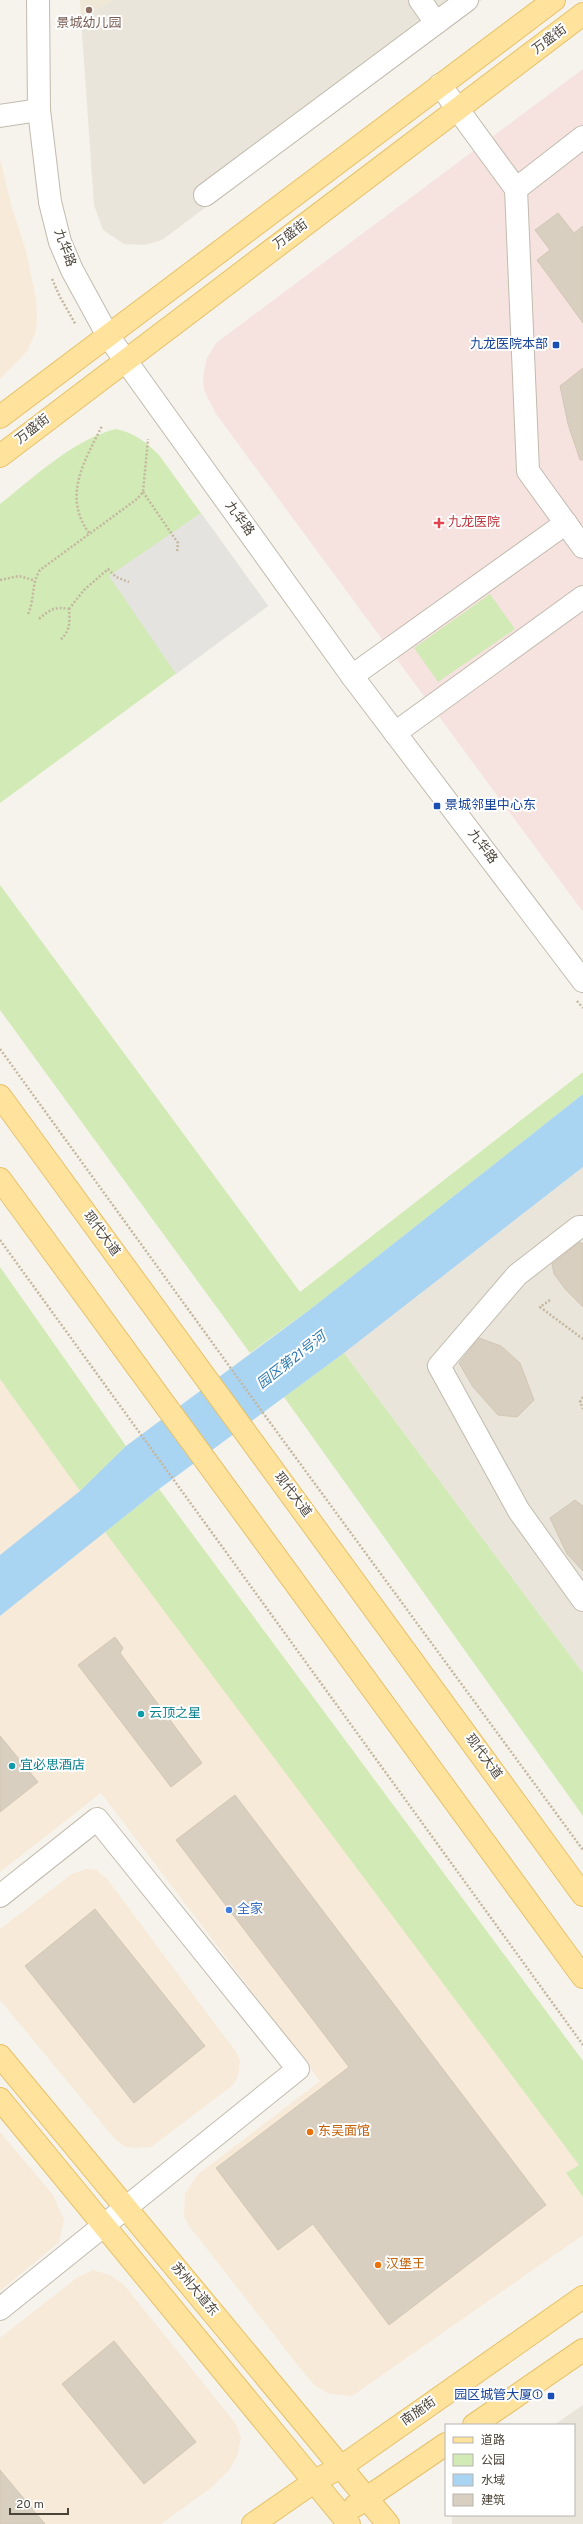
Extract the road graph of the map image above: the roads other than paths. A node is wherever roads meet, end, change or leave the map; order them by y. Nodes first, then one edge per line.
1 (38, 0) edge
2 (420, 0) edge
3 (467, 0) edge
4 (554, 0) edge
5 (583, 14) edge
6 (436, 23) junction
7 (440, 85) junction
8 (458, 109) junction
9 (39, 110) junction
10 (0, 116) edge
11 (583, 137) edge
12 (516, 189) junction
13 (205, 194) dead end
14 (108, 336) junction
15 (125, 360) junction
16 (0, 417) edge
17 (0, 456) edge
18 (566, 523) junction
19 (583, 547) edge
20 (583, 597) edge
21 (352, 676) junction
22 (395, 733) junction
23 (583, 981) edge
24 (0, 1096) edge
25 (0, 1179) edge
26 (583, 1227) edge
27 (583, 1600) edge
28 (583, 1895) edge
29 (0, 1896) edge
30 (583, 1977) edge
31 (0, 2056) edge
32 (0, 2099) edge
33 (125, 2208) junction
34 (104, 2225) junction
35 (583, 2297) edge
36 (0, 2309) edge
37 (583, 2350) edge
38 (475, 2424) edge
39 (445, 2445) edge
40 (341, 2467) junction
41 (314, 2481) junction
42 (367, 2498) junction
43 (340, 2521) edge
44 (253, 2524) edge
45 (388, 2524) edge

1 - 9 street, 九华路
2 - 6 street
3 - 6 street
4 - 7 main road
5 - 8 main road, 万盛街
6 - 13 street
7 - 8 street
7 - 14 main road
8 - 12 street
8 - 15 main road, 万盛街
9 - 10 street
9 - 14 street, 九华路
11 - 12 street
12 - 18 street
14 - 15 street, 九华路
14 - 16 main road
15 - 17 main road, 万盛街
15 - 21 street, 九华路
18 - 19 street
18 - 21 street
20 - 22 street
21 - 22 street, 九华路
22 - 23 street, 九华路
24 - 28 main road, 现代大道
25 - 30 main road
26 - 27 street
29 - 33 street
31 - 33 main road, 苏州大道东
32 - 34 main road
33 - 34 street
33 - 40 main road, 苏州大道东
34 - 36 street
34 - 41 main road
35 - 40 main road, 南施街
37 - 38 main road
39 - 42 main road
40 - 41 main road, 南施街
40 - 42 main road, 苏州大道东
41 - 43 main road
41 - 44 main road, 南施街
42 - 43 main road
42 - 45 main road, 苏州大道东

